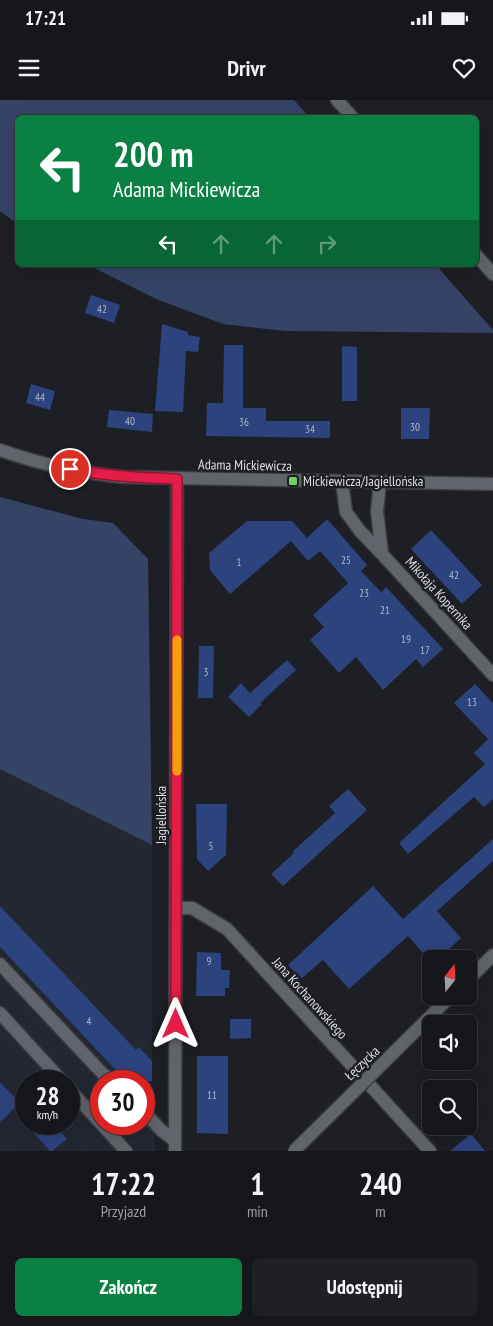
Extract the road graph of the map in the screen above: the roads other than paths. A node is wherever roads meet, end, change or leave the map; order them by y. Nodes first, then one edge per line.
1 (337, 100) edge
2 (350, 115) edge
3 (479, 259) edge
4 (493, 274) edge
5 (0, 450) edge
6 (177, 479) junction
7 (342, 482) junction
8 (380, 482) junction
9 (493, 484) edge
10 (382, 554) junction
11 (493, 675) edge
12 (176, 908) junction
13 (493, 955) edge
14 (0, 964) edge
15 (478, 970) edge
16 (442, 1005) edge
17 (0, 1013) edge
18 (52, 1070) edge
19 (101, 1070) edge
20 (80, 1101) edge
21 (155, 1124) edge
22 (175, 1146) edge
23 (126, 1151) edge
24 (294, 1151) edge
25 (430, 1151) edge

1 - 2 street
3 - 4 street
5 - 6 street, Adama Mickiewicza
6 - 7 street, Adama Mickiewicza
6 - 12 street, Jagiellońska
7 - 8 street, Adama Mickiewicza
7 - 10 street, Mikołaja Kopernika
8 - 9 street, Adama Mickiewicza
8 - 10 street
10 - 11 street, Mikołaja Kopernika
12 - 22 street, Jagiellońska
12 - 25 street, Jana Kochanowskiego
13 - 15 street
14 - 19 street
16 - 24 street, Łęczycka, bridge
17 - 18 street
20 - 23 street
21 - 22 street

